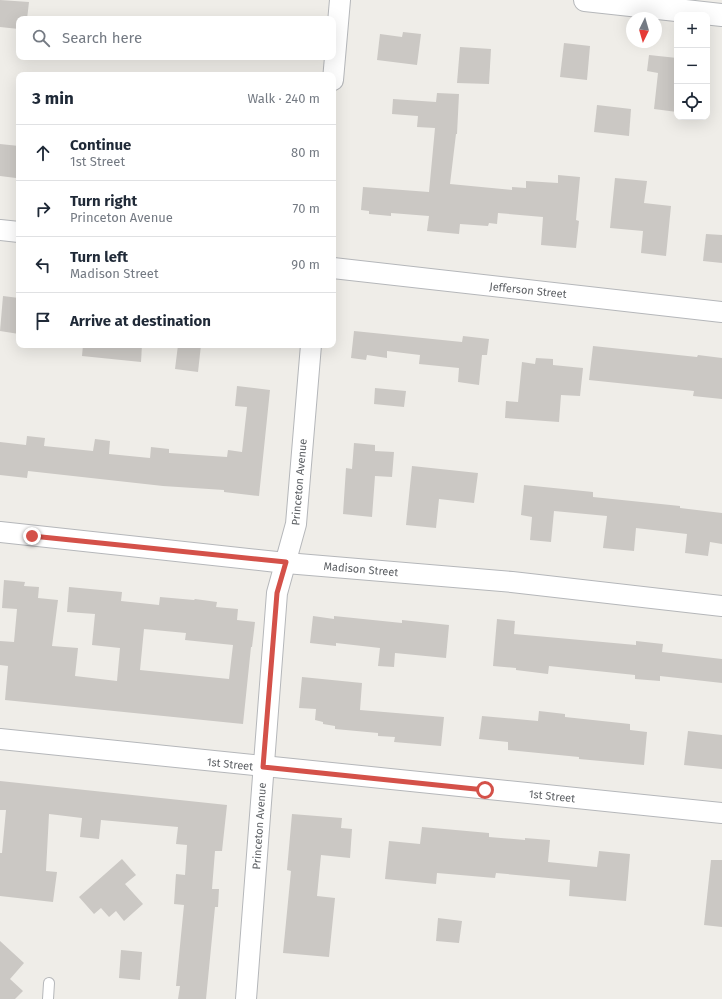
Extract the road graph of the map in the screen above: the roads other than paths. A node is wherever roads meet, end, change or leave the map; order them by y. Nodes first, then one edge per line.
1 (340, 0) edge
2 (585, 0) edge
3 (722, 15) edge
4 (336, 46) edge
5 (335, 60) edge
6 (334, 72) edge
7 (0, 230) edge
8 (16, 232) edge
9 (336, 268) edge
10 (722, 312) edge
11 (311, 348) edge
12 (0, 532) edge
13 (286, 562) junction
14 (722, 606) edge
15 (0, 739) edge
16 (263, 767) junction
17 (722, 813) edge
18 (49, 983) dead end
19 (48, 999) edge
20 (246, 999) edge

1 - 4 street
2 - 3 street
5 - 6 street
7 - 8 street
9 - 10 street, Jefferson Street
11 - 13 street, Princeton Avenue
12 - 13 street, Madison Street
13 - 14 street, Madison Street
13 - 16 street, Princeton Avenue
15 - 16 street, 1st Street
16 - 17 street, 1st Street
16 - 20 street, Princeton Avenue
18 - 19 lane

